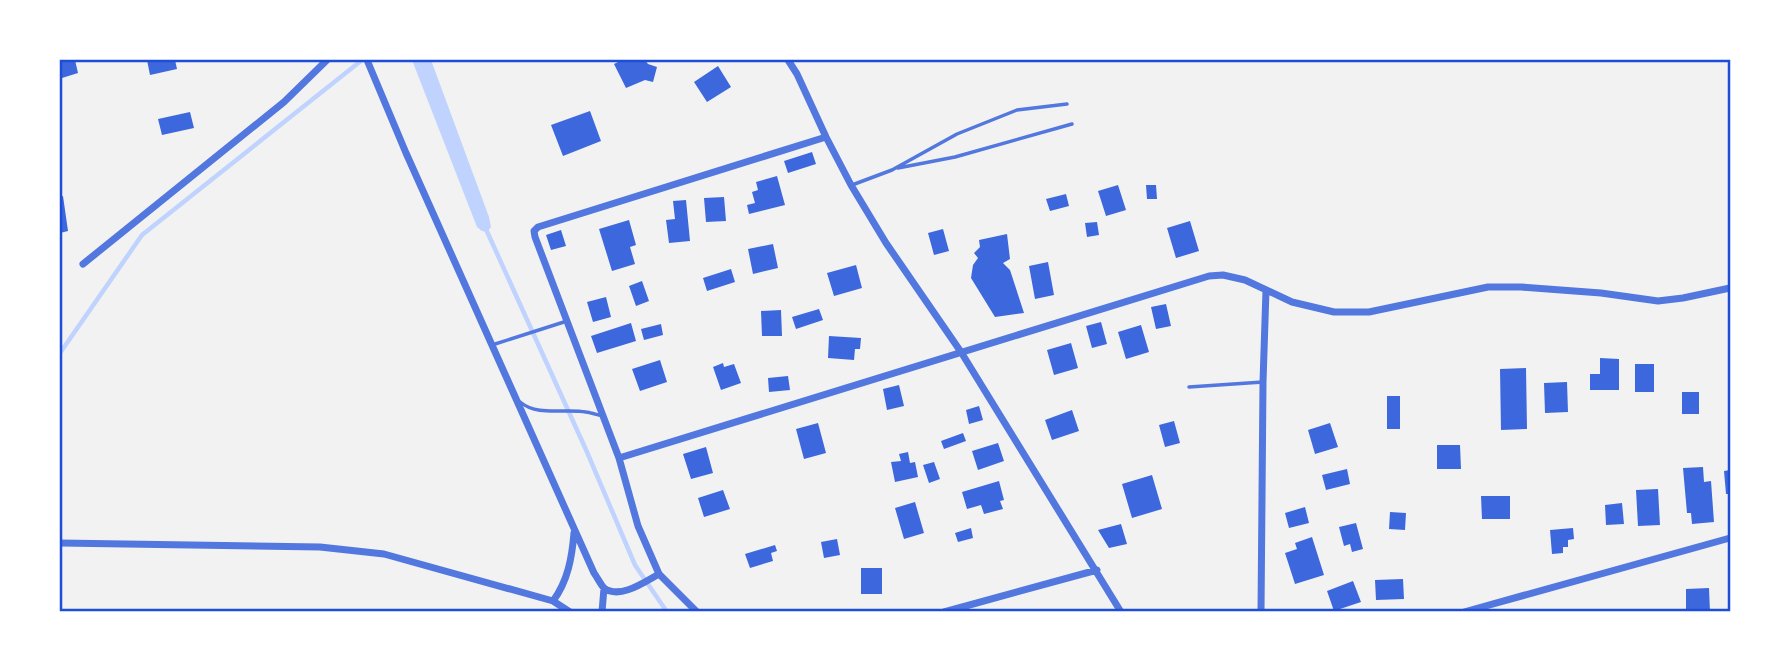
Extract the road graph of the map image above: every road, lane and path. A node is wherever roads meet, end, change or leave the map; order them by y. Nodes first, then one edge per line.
1 (327, 60) edge
2 (367, 60) edge
3 (788, 60) edge
4 (1067, 104) dead end
5 (1072, 124) dead end
6 (826, 137) junction
7 (892, 170) junction
8 (851, 185) junction
9 (83, 264) dead end
10 (1731, 288) edge
11 (1266, 289) junction
12 (567, 321) junction
13 (492, 345) junction
14 (961, 352) junction
15 (1263, 382) junction
16 (1189, 387) dead end
17 (515, 398) junction
18 (603, 416) junction
19 (619, 458) junction
20 (574, 529) junction
21 (1731, 538) edge
22 (60, 542) edge
23 (1097, 570) junction
24 (659, 574) junction
25 (604, 588) junction
26 (552, 601) junction
27 (570, 611) edge
28 (602, 611) edge
29 (697, 611) edge
30 (944, 611) edge
31 (1121, 611) edge
32 (1261, 611) edge
33 (1464, 611) edge

1 - 9 street
2 - 13 street
3 - 6 street
4 - 7 lane
5 - 7 lane
6 - 8 street
6 - 12 street
7 - 8 lane
8 - 14 street
10 - 11 street
11 - 14 street
11 - 15 street
12 - 13 lane
12 - 18 street
13 - 17 street
14 - 19 street
14 - 23 street
15 - 16 lane
15 - 32 street
17 - 18 lane
17 - 20 street
18 - 19 street
19 - 24 street
20 - 25 street
20 - 26 street
21 - 33 street
22 - 26 street
23 - 30 street
23 - 31 street
24 - 25 street
24 - 29 street
25 - 28 street
26 - 27 street

